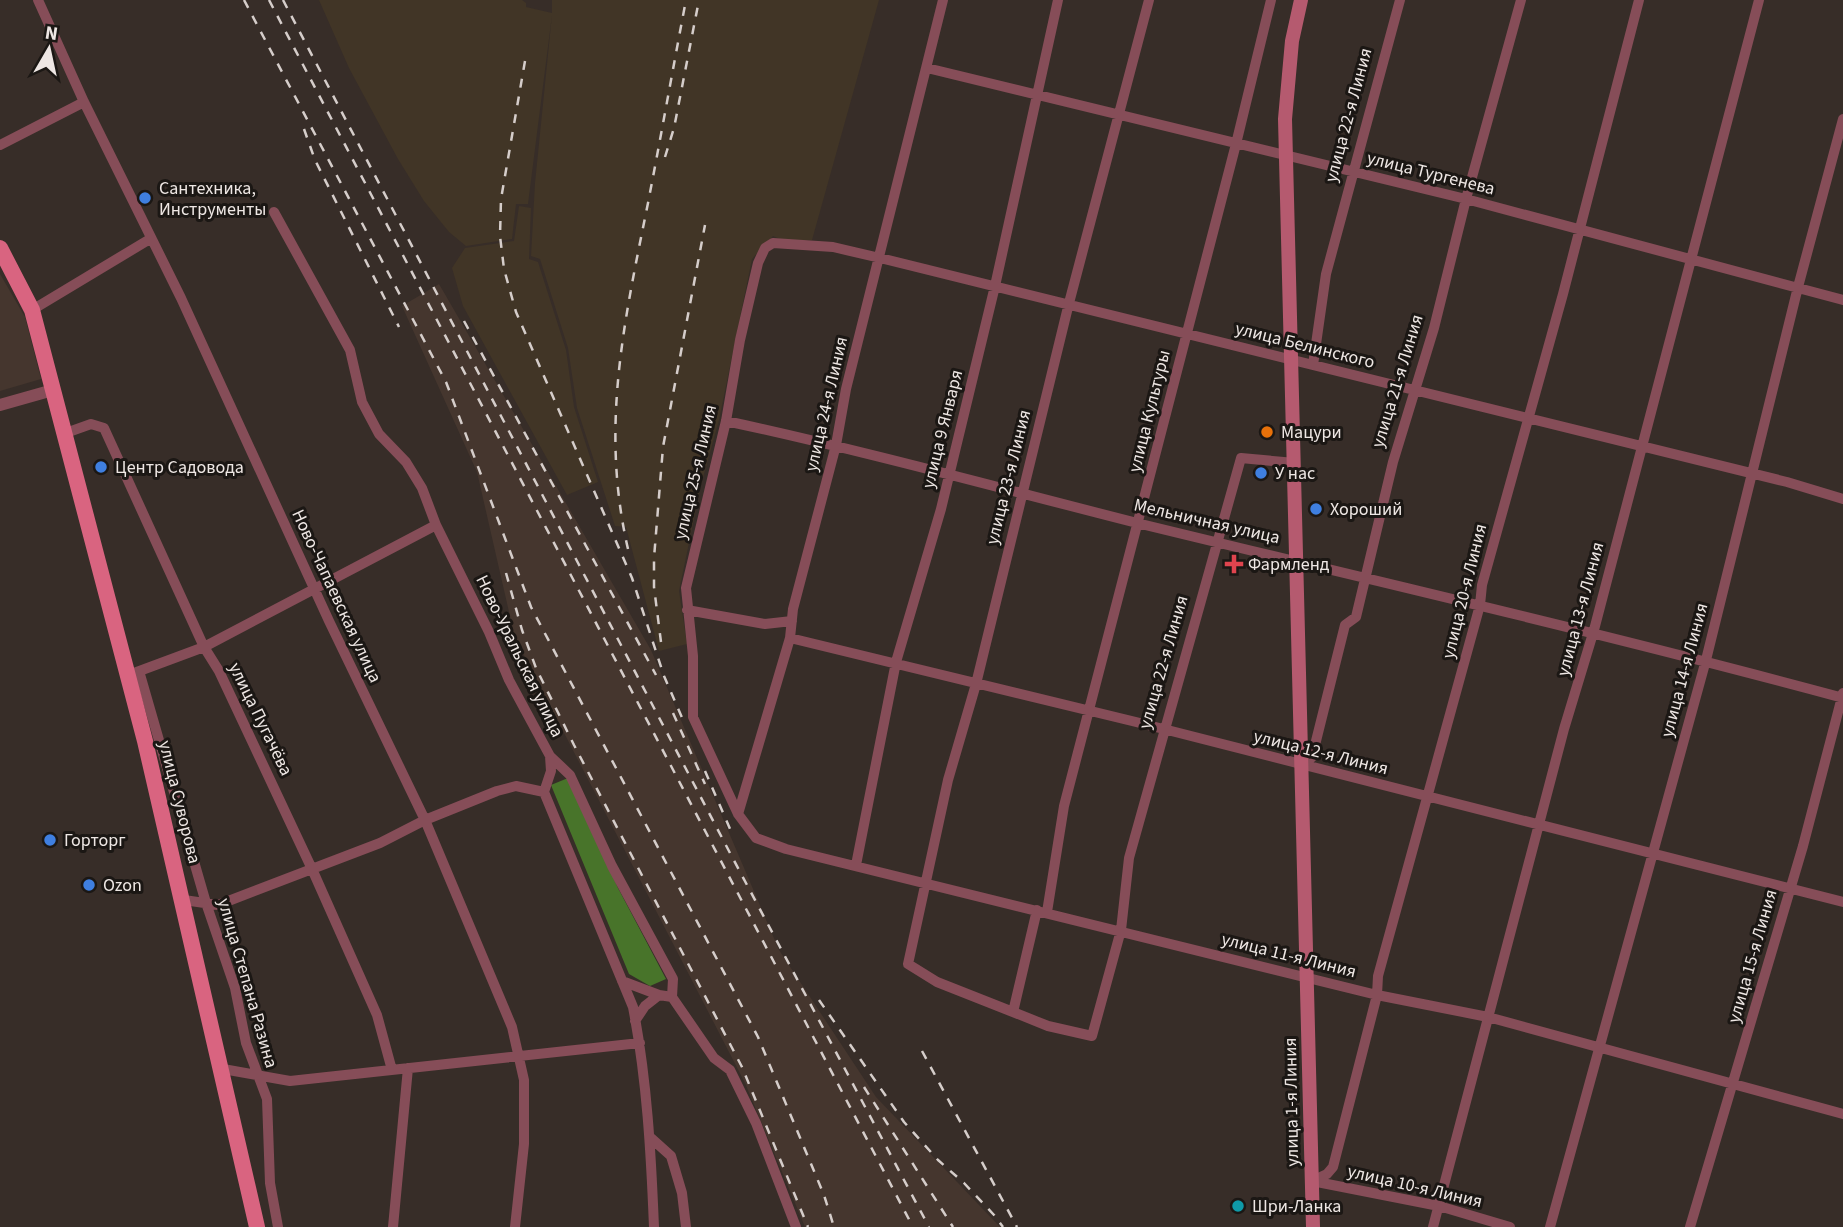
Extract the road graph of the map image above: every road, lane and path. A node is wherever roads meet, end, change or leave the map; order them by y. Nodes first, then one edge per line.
1 (38, 0) edge
2 (943, 0) edge
3 (1058, 0) edge
4 (1149, 0) edge
5 (1271, 0) edge
6 (1301, 0) edge
7 (1400, 0) edge
8 (1521, 0) edge
9 (1639, 0) edge
10 (1759, 0) edge
11 (927, 68) junction
12 (1037, 95) junction
13 (84, 102) junction
14 (1117, 116) junction
15 (1843, 120) edge
16 (1236, 144) junction
17 (0, 145) edge
18 (1287, 156) junction
19 (1352, 172) junction
20 (1466, 199) junction
21 (274, 212) dead end
22 (1580, 230) junction
23 (150, 239) junction
24 (0, 248) edge
25 (880, 258) junction
26 (1691, 261) junction
27 (995, 286) junction
28 (1798, 287) junction
29 (1843, 300) edge
30 (1069, 303) junction
31 (32, 310) junction
32 (1186, 333) junction
33 (1292, 360) junction
34 (1313, 365) junction
35 (53, 390) junction
36 (1415, 391) junction
37 (0, 405) edge
38 (1530, 418) junction
39 (726, 421) junction
40 (63, 434) junction
41 (836, 445) junction
42 (1642, 446) junction
43 (1294, 463) junction
44 (1752, 474) junction
45 (949, 475) junction
46 (1022, 493) junction
47 (1843, 499) edge
48 (1139, 523) junction
49 (436, 525) junction
50 (1216, 542) junction
51 (1298, 560) junction
52 (1365, 578) junction
53 (314, 589) junction
54 (1480, 604) junction
55 (687, 610) junction
56 (792, 621) junction
57 (1592, 634) junction
58 (790, 638) junction
59 (204, 647) junction
60 (1706, 660) junction
61 (896, 662) junction
62 (133, 673) junction
63 (976, 684) junction
64 (1843, 696) edge
65 (1090, 711) junction
66 (1164, 730) junction
67 (550, 756) junction
68 (1303, 766) junction
69 (544, 792) junction
70 (1429, 797) junction
71 (738, 814) junction
72 (425, 820) junction
73 (1539, 824) junction
74 (1652, 854) junction
75 (856, 866) junction
76 (312, 869) junction
77 (925, 884) junction
78 (1790, 889) junction
79 (184, 900) junction
80 (1843, 902) edge
81 (206, 903) junction
82 (1042, 911) junction
83 (1121, 930) junction
84 (1308, 977) junction
85 (622, 981) junction
86 (659, 995) junction
87 (1377, 995) junction
88 (672, 997) junction
89 (1013, 1012) junction
90 (1488, 1017) junction
91 (635, 1021) junction
92 (640, 1043) junction
93 (1600, 1049) junction
94 (519, 1058) junction
95 (408, 1068) junction
96 (222, 1069) junction
97 (392, 1070) junction
98 (256, 1075) junction
99 (1732, 1085) junction
100 (1843, 1114) edge
101 (650, 1138) junction
102 (1312, 1181) junction
103 (1439, 1206) junction
104 (257, 1227) edge
105 (278, 1227) edge
106 (393, 1227) edge
107 (515, 1227) edge
108 (654, 1227) edge
109 (686, 1227) edge
110 (796, 1227) edge
111 (1312, 1227) edge
112 (1433, 1227) edge
113 (1510, 1227) edge
114 (1550, 1227) edge
115 (1690, 1227) edge

1 - 13 street, Ново-Чапаевская улица
2 - 11 street, улица 24-я Линия
3 - 12 street, улица 9 Января
4 - 14 street, улица 23-я Линия
5 - 16 street, улица Культуры
6 - 18 main road
7 - 19 street, улица 22-я Линия
8 - 20 street, улица 21-я Линия
9 - 22 street, улица 20-я Линия
10 - 26 street, улица 13-я Линия
11 - 12 street, улица Тургенева
11 - 25 street, улица 24-я Линия
12 - 14 street, улица Тургенева
12 - 27 street, улица 9 Января
13 - 17 street
13 - 23 street, Ново-Чапаевская улица
14 - 16 street, улица Тургенева
14 - 30 street, улица 23-я Линия
15 - 28 street, улица 14-я Линия
16 - 18 street, улица Тургенева
16 - 32 street, улица Культуры
18 - 19 street, улица Тургенева
18 - 33 main road
19 - 20 street, улица Тургенева
19 - 34 street, улица 22-я Линия
20 - 22 street, улица Тургенева
20 - 36 street, улица 21-я Линия
21 - 49 street, Ново-Уральская улица
22 - 26 street, улица Тургенева
22 - 38 street, улица 20-я Линия
23 - 31 street
23 - 53 street, Ново-Чапаевская улица
24 - 31 main road, улица Суворова
25 - 27 street, улица Белинского
25 - 39 street, улица 25-я Линия
25 - 41 street, улица 24-я Линия
26 - 28 street, улица Тургенева
26 - 42 street, улица 13-я Линия
27 - 30 street, улица Белинского
27 - 45 street, улица 9 Января
28 - 29 street, улица Тургенева
28 - 44 street, улица 14-я Линия
30 - 32 street, улица Белинского
30 - 46 street, улица 23-я Линия
31 - 35 main road, улица Суворова
32 - 33 street, улица Белинского
32 - 48 street, улица Культуры
33 - 34 street, улица Белинского
33 - 43 main road
34 - 36 street, улица Белинского
35 - 37 street
35 - 40 main road, улица Суворова
36 - 38 street, улица Белинского
36 - 52 street, улица 21-я Линия
38 - 42 street, улица Белинского
38 - 54 street, улица 20-я Линия
39 - 41 street, Мельничная улица
39 - 55 street, улица 25-я Линия
40 - 59 street, улица Пугачёва
40 - 62 main road, улица Суворова
41 - 45 street, Мельничная улица
41 - 56 street, улица 24-я Линия
42 - 44 street, улица Белинского
42 - 57 street, улица 13-я Линия
43 - 50 street, улица 22-я Линия
43 - 51 main road
44 - 47 street, улица Белинского
44 - 60 street, улица 14-я Линия
45 - 46 street, Мельничная улица
45 - 61 street, улица 9 Января
46 - 48 street, Мельничная улица
46 - 63 street, улица 23-я Линия
48 - 50 street, Мельничная улица
48 - 65 street, улица Культуры
49 - 53 street
49 - 67 street, Ново-Уральская улица
50 - 51 street, Мельничная улица
50 - 66 street, улица 22-я Линия
51 - 52 street, Мельничная улица
51 - 68 main road, улица 21-я Линия
52 - 54 street, Мельничная улица
52 - 68 street, улица 21-я Линия
53 - 59 street
53 - 72 street, Ново-Чапаевская улица
54 - 57 street, Мельничная улица
54 - 70 street, улица 20-я Линия
55 - 56 street
55 - 71 street, улица 25-я Линия
56 - 58 street, улица 24-я Линия
57 - 60 street, Мельничная улица
57 - 73 street, улица 13-я Линия
58 - 61 street, улица 12-я Линия
58 - 71 street, улица 24-я Линия
59 - 62 street
59 - 76 street, улица Пугачёва
60 - 64 street, Мельничная улица
60 - 74 street, улица 14-я Линия
61 - 63 street, улица 12-я Линия
61 - 75 street, улица 9 Января
62 - 79 main road, улица Суворова
62 - 81 street, улица Степана Разина
63 - 65 street, улица 12-я Линия
63 - 77 street, улица 23-я Линия
64 - 78 street, улица 15-я Линия
65 - 66 street, улица 12-я Линия
65 - 82 street, улица Культуры
66 - 68 street, улица 12-я Линия
66 - 83 street, улица 22-я Линия
67 - 69 street, Ново-Уральская улица
67 - 88 street
68 - 70 street, улица 12-я Линия
68 - 84 main road, улица 21-я Линия
69 - 72 street
69 - 85 street
70 - 73 street, улица 12-я Линия
70 - 87 street, улица 20-я Линия
71 - 75 street, улица 11-я Линия
72 - 76 street
72 - 94 street, Ново-Чапаевская улица
73 - 74 street, улица 12-я Линия
73 - 90 street, улица 13-я Линия
74 - 78 street, улица 12-я Линия
74 - 93 street, улица 14-я Линия
75 - 77 street, улица 11-я Линия
76 - 81 street
76 - 97 street, улица Пугачёва
77 - 82 street, улица 11-я Линия
77 - 89 street, улица 23-я Линия
78 - 80 street, улица 12-я Линия
78 - 99 street, улица 15-я Линия
79 - 81 street
79 - 96 main road, улица Суворова
81 - 98 street, улица Степана Разина
82 - 83 street, улица 11-я Линия
82 - 89 street, улица Культуры
83 - 84 street, улица 11-я Линия
83 - 89 street, улица 22-я Линия
84 - 87 street, улица 11-я Линия
84 - 102 main road, улица 1-я Линия
85 - 86 street
85 - 91 street
86 - 88 street
86 - 91 street
87 - 90 street, улица 11-я Линия
87 - 102 street, улица 20-я Линия
88 - 110 street
90 - 93 street, улица 11-я Линия
90 - 103 street, улица 13-я Линия
91 - 92 street
92 - 94 street
92 - 101 street
93 - 99 street, улица 11-я Линия
93 - 114 street, улица 14-я Линия
94 - 95 street
94 - 107 street, Ново-Чапаевская улица
95 - 97 street
95 - 106 street
96 - 98 street
96 - 104 main road, улица Суворова
97 - 98 street
98 - 105 street, улица Степана Разина
99 - 100 street, улица 11-я Линия
99 - 115 street, улица 15-я Линия
101 - 108 street
101 - 109 street
102 - 103 street, улица 10-я Линия
102 - 111 main road, улица 1-я Линия
103 - 112 street, улица 13-я Линия
103 - 113 street, улица 10-я Линия

